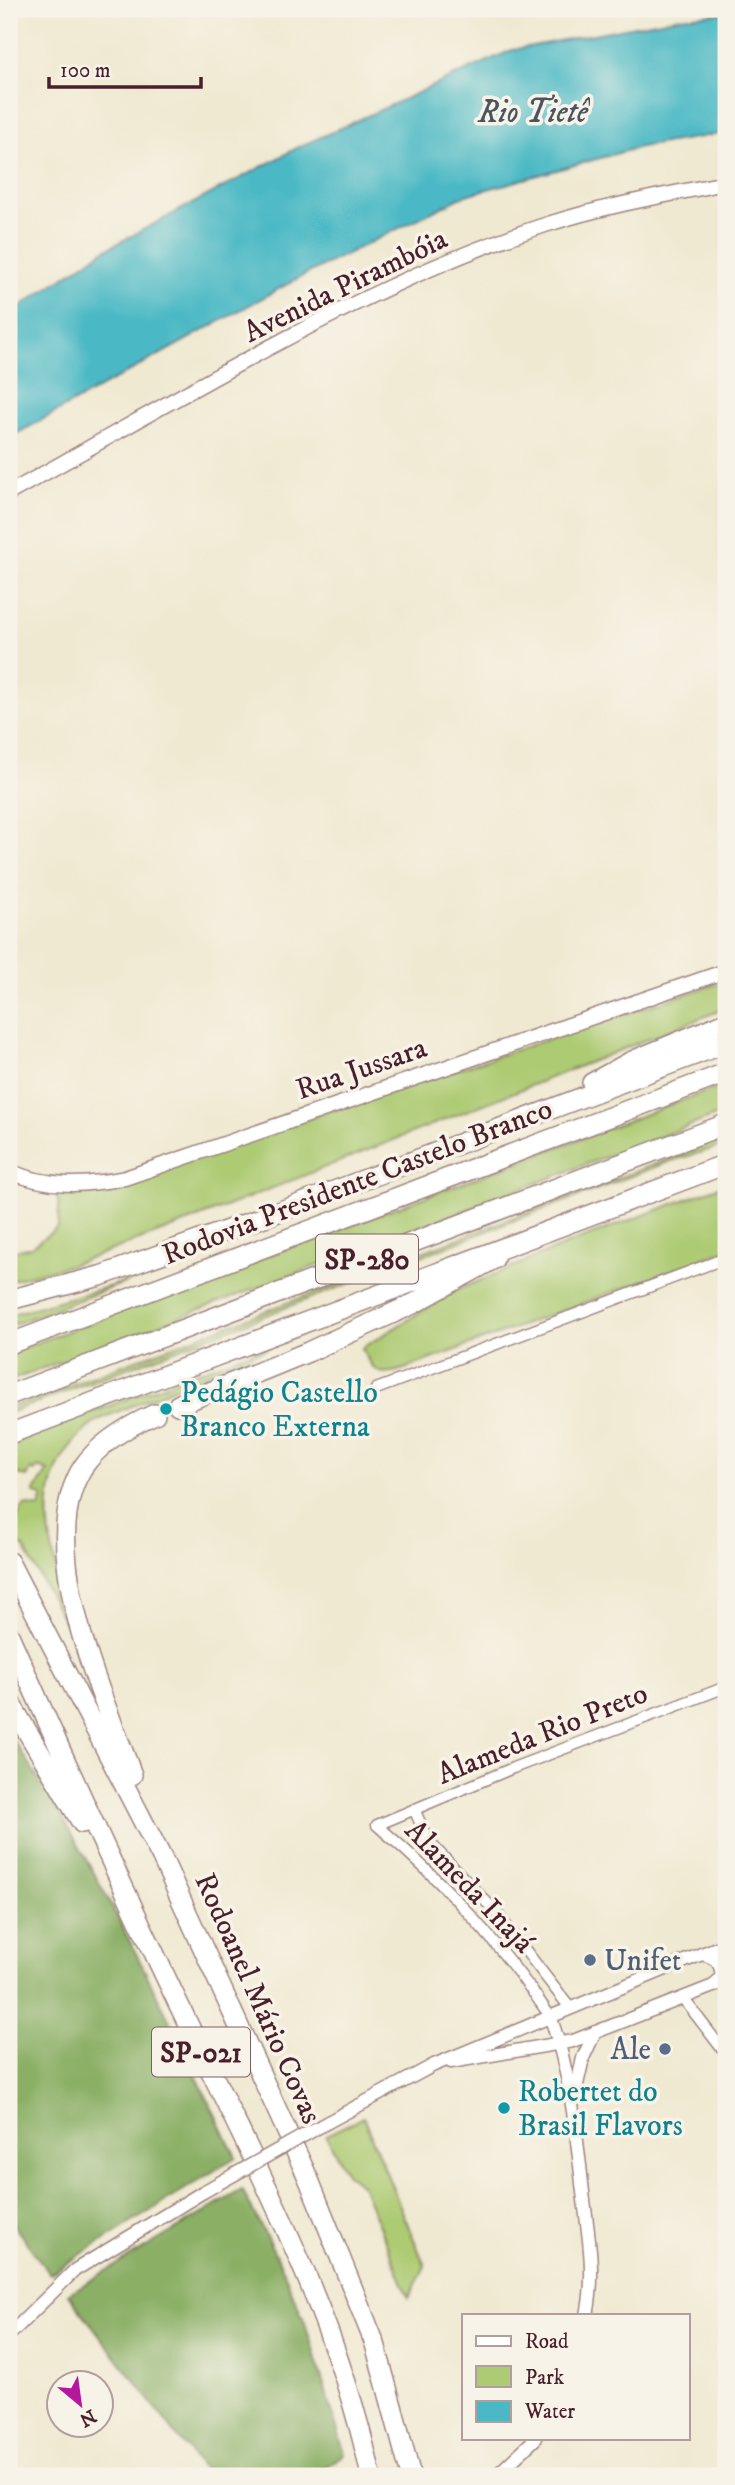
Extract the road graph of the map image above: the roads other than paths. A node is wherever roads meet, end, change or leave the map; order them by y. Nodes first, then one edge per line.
1 (726, 183) edge
2 (9, 493) edge
3 (726, 971) edge
4 (726, 1022) edge
5 (726, 1042) edge
6 (726, 1073) edge
7 (553, 1108) junction
8 (726, 1124) edge
9 (726, 1164) edge
10 (9, 1171) edge
11 (515, 1242) junction
12 (726, 1258) edge
13 (9, 1300) edge
14 (9, 1344) edge
15 (376, 1389) dead end
16 (9, 1395) edge
17 (177, 1405) dead end
18 (155, 1414) dead end
19 (9, 1434) edge
20 (9, 1562) edge
21 (9, 1635) edge
22 (726, 1687) edge
23 (9, 1701) edge
24 (415, 1811) junction
25 (377, 1825) joint
26 (162, 1858) junction
27 (130, 1904) junction
28 (726, 1944) edge
29 (701, 1954) junction
30 (720, 1984) edge
31 (683, 1998) junction
32 (570, 2008) junction
33 (551, 2017) junction
34 (595, 2032) junction
35 (559, 2045) junction
36 (726, 2054) edge
37 (434, 2064) junction
38 (573, 2101) junction
39 (587, 2314) edge
40 (9, 2335) edge
41 (534, 2440) edge
42 (371, 2476) edge
43 (411, 2476) edge
44 (496, 2476) edge

1 - 2 main road, Avenida Pirambóia
3 - 10 main road, Rua Jussara
4 - 7 highway
5 - 7 highway
6 - 14 highway, Rodovia Presidente Castelo Branco / SP-280
7 - 13 highway
8 - 16 highway, SP-280
9 - 11 highway
11 - 17 highway
11 - 19 highway
12 - 15 street
18 - 26 highway
20 - 26 highway, Rodoanel Mário Covas / SP-021
21 - 27 highway, SP-021
22 - 24 street, Alameda Rio Preto
23 - 27 highway
24 - 25 street, Alameda Rio Preto
24 - 32 street, Alameda Inajá
25 - 33 street, Alameda Inajá
26 - 43 highway, Rodoanel Mário Covas / SP-021
27 - 42 highway, SP-021
28 - 29 street
29 - 30 street
29 - 32 street
30 - 31 street
31 - 34 street
31 - 36 street
32 - 33 street
33 - 35 street
33 - 37 street
34 - 35 street
34 - 38 street
35 - 37 street
35 - 38 street
37 - 40 street, bridge
38 - 39 street
41 - 44 street

